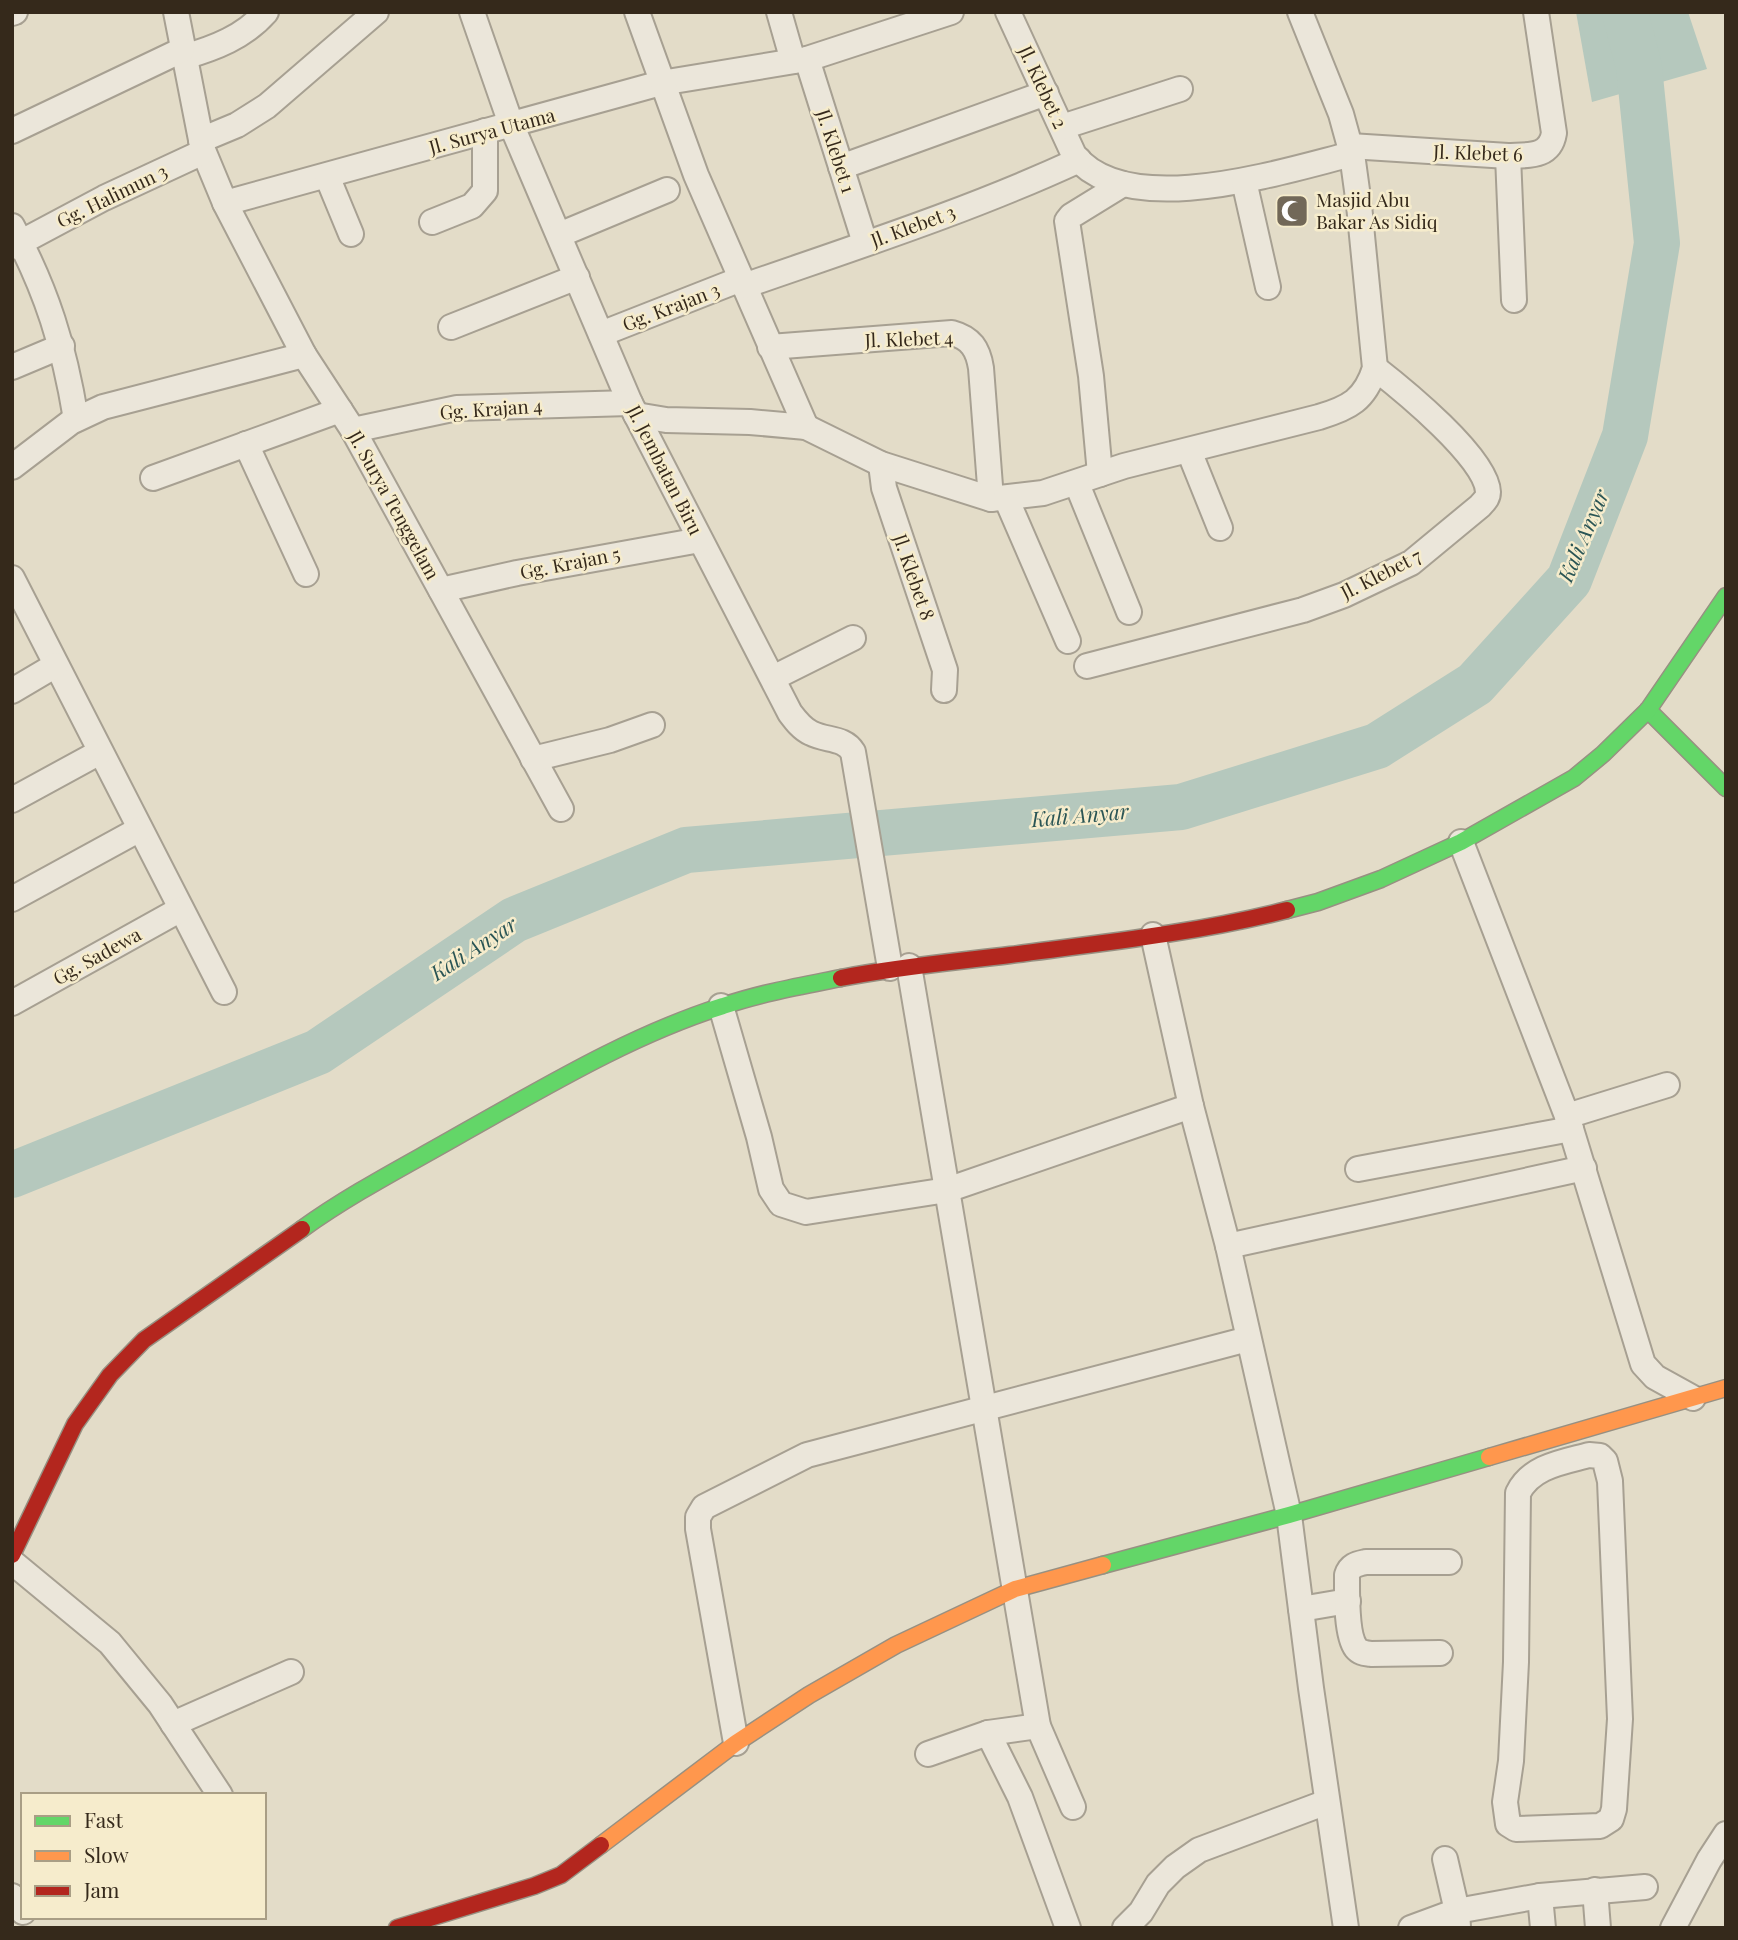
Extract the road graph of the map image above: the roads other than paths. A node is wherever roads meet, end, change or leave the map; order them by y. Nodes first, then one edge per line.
1 (176, 12) edge
2 (266, 12) edge
3 (376, 12) edge
4 (472, 12) edge
5 (637, 12) edge
6 (779, 12) edge
7 (951, 12) edge
8 (1008, 12) edge
9 (1300, 12) edge
10 (1536, 12) edge
11 (884, 23) edge
12 (183, 53) junction
13 (800, 60) junction
14 (661, 83) junction
15 (1180, 89) dead end
16 (1045, 93) junction
17 (511, 124) junction
18 (1062, 127) junction
19 (12, 131) edge
20 (485, 131) junction
21 (202, 146) junction
22 (1351, 150) junction
23 (1508, 156) junction
24 (1079, 160) junction
25 (841, 167) junction
26 (327, 176) junction
27 (1244, 181) junction
28 (1123, 184) junction
29 (667, 190) dead end
30 (225, 203) junction
31 (432, 222) dead end
32 (351, 234) dead end
33 (559, 235) junction
34 (15, 239) edge
35 (865, 243) junction
36 (577, 277) junction
37 (743, 283) junction
38 (1268, 287) dead end
39 (1514, 300) dead end
40 (452, 327) dead end
41 (601, 334) junction
42 (62, 346) junction
43 (770, 347) junction
44 (304, 355) junction
45 (12, 367) edge
46 (1375, 368) junction
47 (633, 409) junction
48 (76, 419) junction
49 (347, 420) junction
50 (806, 427) junction
51 (246, 444) junction
52 (1189, 451) junction
53 (881, 464) junction
54 (12, 467) edge
55 (1100, 474) junction
56 (153, 478) dead end
57 (1077, 484) junction
58 (998, 498) junction
59 (1220, 528) dead end
60 (700, 540) junction
61 (306, 574) dead end
62 (14, 588) edge
63 (441, 590) junction
64 (1726, 596) edge
65 (1129, 612) dead end
66 (853, 638) dead end
67 (1068, 641) dead end
68 (56, 665) junction
69 (1087, 666) dead end
70 (773, 678) junction
71 (944, 690) dead end
72 (12, 691) edge
73 (1648, 710) junction
74 (652, 725) dead end
75 (100, 752) junction
76 (533, 759) junction
77 (1726, 789) edge
78 (12, 800) edge
79 (561, 809) dead end
80 (140, 829) junction
81 (1461, 842) junction
82 (12, 899) edge
83 (181, 909) junction
84 (1153, 935) junction
85 (900, 967) junction
86 (224, 992) dead end
87 (12, 1003) edge
88 (721, 1006) junction
89 (1667, 1085) dead end
90 (1191, 1106) junction
91 (1569, 1123) junction
92 (1584, 1168) junction
93 (1358, 1169) dead end
94 (947, 1190) junction
95 (1228, 1246) junction
96 (1248, 1339) junction
97 (1726, 1388) edge
98 (1693, 1398) junction
99 (984, 1407) junction
100 (1551, 1438) junction
101 (1549, 1465) junction
102 (1289, 1515) junction
103 (12, 1555) edge
104 (12, 1562) edge
105 (1449, 1562) dead end
106 (1015, 1589) junction
107 (1349, 1601) junction
108 (1301, 1609) junction
109 (1440, 1653) dead end
110 (291, 1672) dead end
111 (173, 1724) junction
112 (1038, 1726) junction
113 (988, 1733) junction
114 (736, 1743) junction
115 (928, 1754) dead end
116 (218, 1793) edge
117 (1327, 1802) junction
118 (1073, 1807) dead end
119 (1726, 1834) edge
120 (1446, 1859) dead end
121 (1645, 1887) dead end
122 (1595, 1890) junction
123 (1540, 1896) junction
124 (1457, 1919) edge
125 (397, 1928) edge
126 (1068, 1928) edge
127 (1125, 1928) edge
128 (1346, 1928) edge
129 (1411, 1928) edge
130 (1543, 1928) edge
131 (1598, 1928) edge
132 (1673, 1928) edge

1 - 12 street
2 - 12 street
3 - 21 street, Gg. Halimun 3
4 - 17 street, Jl. Jembatan Biru
5 - 14 street
6 - 13 street, Jl. Klebet 1
7 - 11 street, Jl. Surya Utama
8 - 16 street, Jl. Klebet 2
9 - 22 street
10 - 23 street, Jl. Klebet 6
11 - 13 street, Jl. Surya Utama
12 - 19 street
12 - 21 street
13 - 14 street, Jl. Surya Utama
13 - 25 street, Jl. Klebet 1
14 - 17 street, Jl. Surya Utama
14 - 37 street
15 - 18 street
16 - 18 street, Jl. Klebet 2
16 - 25 street
17 - 20 street, Jl. Surya Utama
17 - 33 street, Jl. Jembatan Biru
18 - 24 street, Jl. Klebet 2
20 - 26 street, Jl. Surya Utama
20 - 31 street
21 - 30 street
21 - 34 street, Gg. Halimun 3
22 - 23 street, Jl. Klebet 6
22 - 27 street, Jl. Klebet 6
22 - 46 street
23 - 39 street
24 - 28 street, Jl. Klebet 6
24 - 35 street, Jl. Klebet 3
25 - 35 street, Jl. Klebet 1
26 - 30 street, Jl. Surya Utama
26 - 32 street
27 - 28 street, Jl. Klebet 6
27 - 38 street
28 - 55 street
29 - 33 street
30 - 44 street, Jl. Surya Tenggelam
33 - 36 street, Jl. Jembatan Biru
34 - 42 street
35 - 37 street, Jl. Klebet 3
36 - 40 street
36 - 41 street, Jl. Jembatan Biru
37 - 41 street, Gg. Krajan 3
37 - 43 street
41 - 47 street, Jl. Jembatan Biru
42 - 45 street
42 - 48 street
43 - 50 street
43 - 58 street, Jl. Klebet 4
44 - 48 street
44 - 49 street, Jl. Surya Tenggelam
46 - 52 street
46 - 69 street, Jl. Klebet 7
47 - 49 street, Gg. Krajan 4
47 - 50 street, Gg. Krajan 4
47 - 60 street, Jl. Jembatan Biru
48 - 54 street
49 - 51 street, Gg. Krajan 4
49 - 63 street, Jl. Surya Tenggelam
50 - 53 street, Gg. Krajan 4
51 - 56 street, Gg. Krajan 4
51 - 61 street
52 - 55 street
52 - 59 street
53 - 58 street, Gg. Krajan 4
53 - 71 street, Jl. Klebet 8
55 - 57 street
57 - 58 street
57 - 65 street
58 - 67 street
60 - 63 street, Gg. Krajan 5
60 - 70 street, Jl. Jembatan Biru
62 - 68 street
63 - 76 street, Jl. Surya Tenggelam
64 - 73 street
66 - 70 street
68 - 72 street
68 - 75 street
70 - 85 street, Jl. Jembatan Biru
73 - 77 street
73 - 81 street
74 - 76 street
75 - 78 street
75 - 80 street
76 - 79 street, Jl. Surya Tenggelam
80 - 82 street
80 - 83 street
81 - 84 street
81 - 91 street
83 - 86 street
83 - 87 street, Gg. Sadewa
84 - 85 street
84 - 90 street
85 - 88 street
85 - 94 street
88 - 94 street
88 - 103 street
89 - 91 street
90 - 94 street
90 - 95 street
91 - 92 street
91 - 93 street
92 - 95 street
92 - 98 street
94 - 99 street
95 - 96 street
96 - 99 street
96 - 102 street
97 - 98 street
98 - 100 street
99 - 106 street
99 - 114 street
100 - 101 street
100 - 102 street
101 - 101 street
102 - 106 street
102 - 108 street
104 - 111 street
105 - 107 street
106 - 112 street
106 - 114 street
107 - 108 street
107 - 109 street
108 - 117 street
110 - 111 street
111 - 116 street
112 - 113 street
112 - 118 street
113 - 115 street
113 - 126 street
114 - 125 street
117 - 127 street
117 - 128 street
119 - 132 street
120 - 124 street
121 - 122 street
122 - 123 street
122 - 131 street
123 - 124 street
123 - 130 street
124 - 129 street

